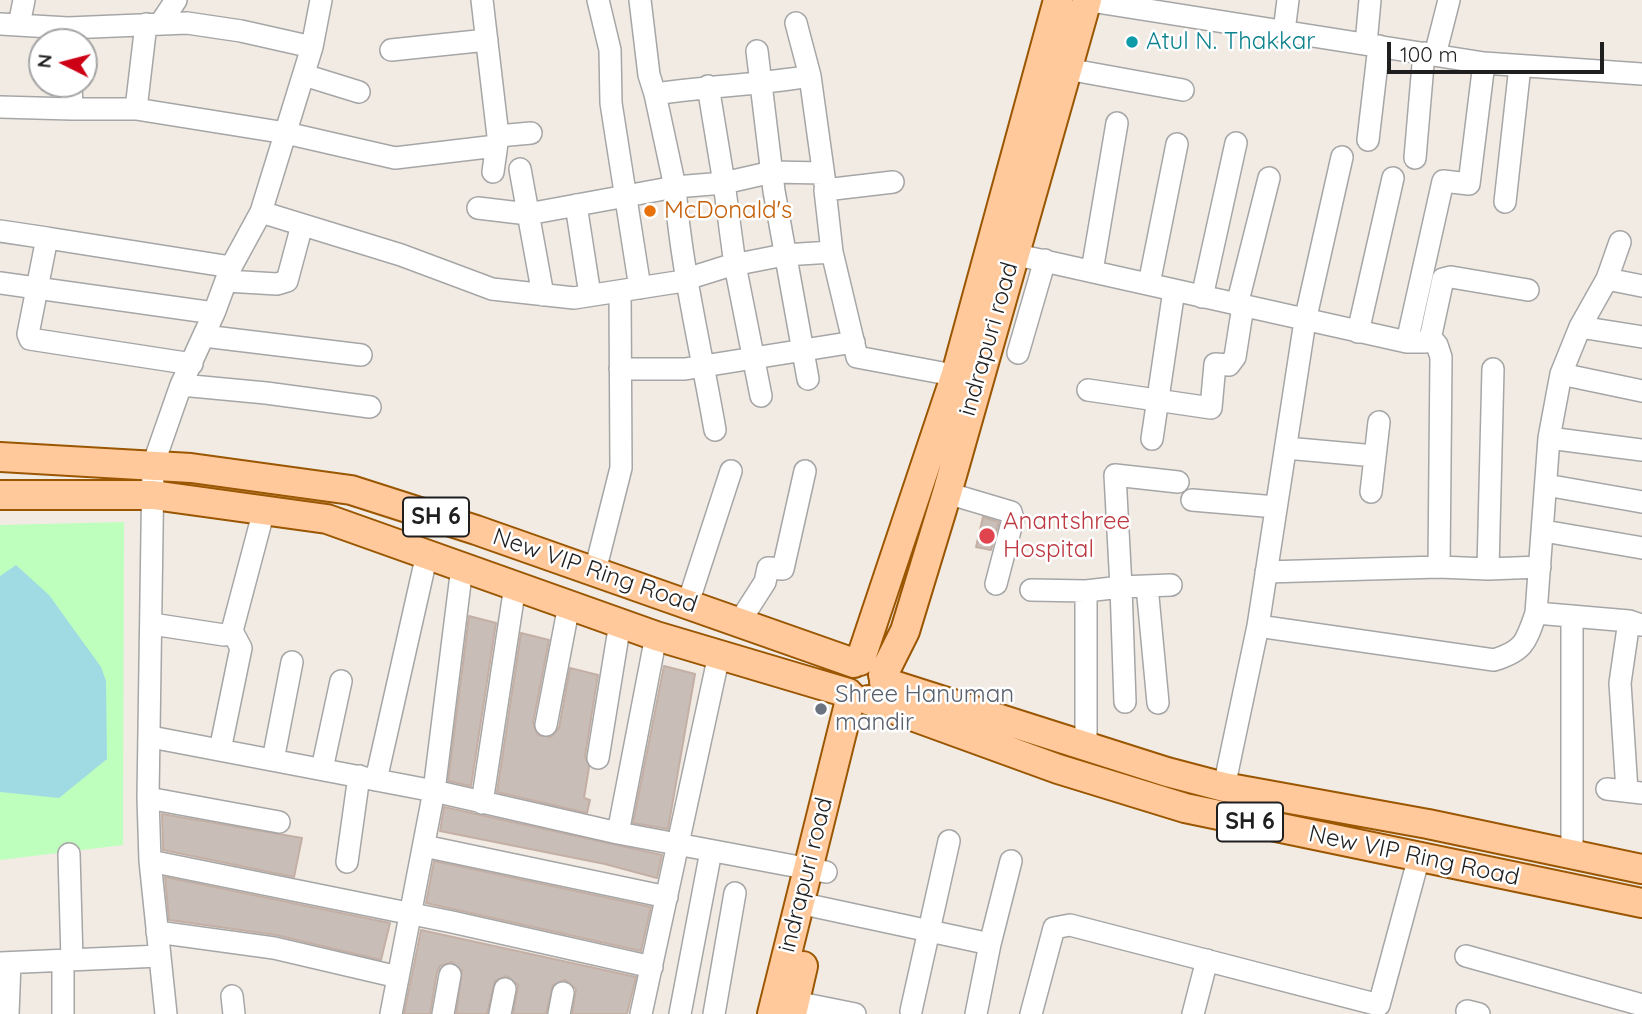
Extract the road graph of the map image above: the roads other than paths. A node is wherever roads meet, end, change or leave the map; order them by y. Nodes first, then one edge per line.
1 (24, 0) edge
2 (176, 0) edge
3 (321, 0) edge
4 (482, 0) edge
5 (598, 0) edge
6 (640, 0) edge
7 (1058, 0) edge
8 (1086, 0) edge
9 (1288, 0) edge
10 (1370, 0) edge
11 (1448, 0) edge
12 (1217, 10) edge
13 (796, 23) dead end
14 (10, 24) edge
15 (153, 24) junction
16 (31, 28) edge
17 (98, 31) edge
18 (1283, 31) junction
19 (487, 40) junction
20 (1372, 45) junction
21 (312, 47) junction
22 (391, 50) dead end
23 (757, 51) dead end
24 (1430, 54) junction
25 (1484, 63) junction
26 (1520, 65) junction
27 (1067, 69) junction
28 (1642, 74) edge
29 (303, 75) junction
30 (810, 76) junction
31 (761, 85) junction
32 (708, 86) junction
33 (1183, 90) dead end
34 (359, 92) dead end
35 (655, 94) junction
36 (72, 98) edge
37 (0, 107) edge
38 (72, 109) junction
39 (136, 109) junction
40 (1117, 123) dead end
41 (286, 133) junction
42 (531, 133) dead end
43 (1368, 140) dead end
44 (497, 141) junction
45 (1236, 143) dead end
46 (1177, 144) dead end
47 (1342, 158) dead end
48 (1415, 158) dead end
49 (520, 169) dead end
50 (493, 172) dead end
51 (772, 172) junction
52 (1269, 178) dead end
53 (1393, 178) dead end
54 (824, 181) junction
55 (893, 182) dead end
56 (724, 183) junction
57 (675, 187) junction
58 (626, 197) junction
59 (1505, 202) dead end
60 (576, 205) junction
61 (478, 208) dead end
62 (261, 212) junction
63 (528, 214) junction
64 (302, 225) junction
65 (0, 232) edge
66 (47, 238) junction
67 (1620, 242) dead end
68 (832, 252) junction
69 (1013, 254) junction
70 (784, 255) junction
71 (1045, 260) junction
72 (735, 265) junction
73 (1092, 271) junction
74 (228, 274) junction
75 (689, 278) junction
76 (1607, 279) junction
77 (0, 283) edge
78 (1149, 284) junction
79 (1642, 286) edge
80 (38, 289) junction
81 (630, 290) junction
82 (1174, 290) junction
83 (1528, 290) dead end
84 (543, 295) junction
85 (590, 295) junction
86 (1202, 297) junction
87 (1240, 306) junction
88 (214, 313) junction
89 (1305, 321) junction
90 (1580, 327) junction
91 (1358, 332) junction
92 (204, 336) junction
93 (1430, 337) junction
94 (1642, 338) edge
95 (854, 342) junction
96 (1406, 342) junction
97 (803, 350) junction
98 (1018, 353) dead end
99 (360, 355) dead end
100 (754, 358) junction
101 (192, 364) junction
102 (704, 366) junction
103 (620, 369) junction
104 (1493, 369) dead end
105 (1561, 374) junction
106 (967, 377) junction
107 (808, 379) dead end
108 (181, 385) junction
109 (1088, 390) dead end
110 (1642, 391) edge
111 (761, 396) dead end
112 (1158, 401) junction
113 (370, 407) dead end
114 (1379, 422) dead end
115 (715, 430) dead end
116 (1549, 438) junction
117 (1152, 439) dead end
118 (1286, 447) junction
119 (1642, 450) edge
120 (1375, 456) junction
121 (0, 457) edge
122 (153, 465) junction
123 (731, 471) dead end
124 (805, 471) dead end
125 (1178, 482) dead end
126 (1546, 485) junction
127 (1371, 492) dead end
128 (947, 493) junction
129 (0, 495) edge
130 (153, 495) junction
131 (1192, 499) dead end
132 (1642, 502) edge
133 (1276, 507) junction
134 (264, 510) junction
135 (1544, 531) junction
136 (1642, 548) edge
137 (427, 554) junction
138 (461, 566) junction
139 (1438, 567) junction
140 (1540, 567) junction
141 (1488, 569) junction
142 (595, 571) junction
143 (1266, 572) junction
144 (996, 584) dead end
145 (1171, 585) dead end
146 (515, 586) junction
147 (1147, 586) junction
148 (1121, 587) junction
149 (1031, 590) dead end
150 (1086, 591) junction
151 (688, 603) junction
152 (569, 605) junction
153 (1536, 613) junction
154 (1572, 616) junction
155 (740, 621) junction
156 (620, 623) junction
157 (1635, 623) edge
158 (152, 624) junction
159 (1258, 626) junction
160 (232, 631) junction
161 (656, 636) junction
162 (719, 655) junction
163 (292, 662) dead end
164 (341, 681) dead end
165 (864, 684) junction
166 (1125, 702) dead end
167 (1158, 703) dead end
168 (546, 725) dead end
169 (152, 737) junction
170 (1086, 744) junction
171 (220, 750) junction
172 (598, 758) dead end
173 (273, 760) junction
174 (322, 769) junction
175 (367, 778) junction
176 (1224, 787) junction
177 (434, 791) junction
178 (1625, 791) edge
179 (148, 799) junction
180 (482, 803) junction
181 (279, 822) dead end
182 (618, 833) junction
183 (949, 841) dead end
184 (678, 845) junction
185 (424, 846) junction
186 (711, 851) junction
187 (69, 854) dead end
188 (1572, 855) junction
189 (1419, 857) junction
190 (150, 861) junction
191 (1011, 861) dead end
192 (347, 862) dead end
193 (817, 869) junction
194 (1642, 869) edge
195 (735, 893) dead end
196 (667, 897) junction
197 (1642, 903) edge
198 (808, 905) junction
199 (410, 913) junction
200 (929, 930) junction
201 (157, 932) junction
202 (990, 944) junction
203 (160, 956) junction
204 (1466, 956) dead end
205 (68, 960) junction
206 (1207, 960) junction
207 (5, 963) edge
208 (652, 967) junction
209 (450, 975) dead end
210 (398, 977) junction
211 (505, 989) dead end
212 (1642, 1005) edge
213 (1382, 1009) edge
214 (786, 1010) edge
215 (911, 1011) dead end
216 (8, 1014) edge
217 (63, 1014) edge
218 (166, 1014) edge
219 (391, 1014) edge
220 (443, 1014) edge
221 (500, 1014) edge
222 (641, 1014) edge
223 (680, 1014) edge
224 (714, 1014) edge
225 (855, 1014) edge
226 (976, 1014) edge
227 (1031, 1014) edge
228 (1193, 1014) edge

1 - 14 street
2 - 15 street
3 - 21 street
4 - 19 street
5 - 58 street
6 - 35 street
7 - 106 main road, indrapuri road
8 - 12 street
8 - 27 main road, indrapuri road
9 - 18 street
10 - 20 street
11 - 24 street
12 - 18 street
13 - 30 street
14 - 16 street
15 - 17 street
15 - 21 street
15 - 39 street
18 - 20 street
19 - 22 street
19 - 44 street
20 - 24 street
20 - 43 street
21 - 29 street
23 - 31 street
24 - 25 street
24 - 48 street
25 - 26 street
25 - 96 street
26 - 28 street
26 - 59 street
27 - 33 street
27 - 69 main road, indrapuri road
29 - 34 street
29 - 41 street
30 - 31 street
30 - 54 street
31 - 32 street
31 - 51 street
32 - 35 street
32 - 56 street
35 - 57 street
36 - 38 street
37 - 38 street
38 - 39 street
39 - 41 street
40 - 73 street
41 - 44 street
41 - 62 street
42 - 44 street
44 - 50 street
45 - 86 street
46 - 78 street
47 - 89 street
49 - 63 street
51 - 54 street
51 - 56 street
51 - 70 street
52 - 87 street
53 - 91 street
54 - 55 street
54 - 68 street
56 - 57 street
56 - 72 street
57 - 58 street
57 - 75 street
58 - 60 street
58 - 81 street
60 - 63 street
60 - 85 street
61 - 63 street
62 - 64 street
62 - 74 street
63 - 84 street
64 - 74 street
64 - 84 street
65 - 66 street
66 - 74 street
66 - 80 street
67 - 76 street
68 - 70 street
68 - 95 street
69 - 71 street
69 - 106 main road, indrapuri road
70 - 72 street
70 - 97 street
71 - 73 street
71 - 98 street
72 - 75 street
72 - 100 street
73 - 78 street
74 - 88 street
75 - 81 street
75 - 102 street
76 - 79 street
76 - 90 street
77 - 80 street
78 - 82 street
80 - 88 street
80 - 101 street
81 - 85 street
81 - 103 street
82 - 86 street
82 - 112 street
83 - 93 street
84 - 85 street
86 - 87 street
87 - 89 street
87 - 112 street
88 - 92 street
89 - 91 street
89 - 118 street
90 - 94 street
90 - 105 street
91 - 96 street
92 - 99 street
92 - 101 street
93 - 96 street
93 - 139 street
95 - 97 street
95 - 106 street
97 - 100 street
97 - 107 street
100 - 102 street
100 - 111 street
101 - 108 street
102 - 103 street
102 - 115 street
103 - 142 street
104 - 141 street
105 - 110 street
105 - 116 street
106 - 128 main road, indrapuri road
106 - 165 main road, indrapuri road
108 - 113 street
108 - 122 street
109 - 112 street
112 - 117 street
114 - 120 street
116 - 119 street
116 - 126 street
118 - 120 street
118 - 133 street
120 - 127 street
121 - 122 main road, New VIP Ring Road / SH 6
122 - 130 street
122 - 142 main road, New VIP Ring Road / SH 6
123 - 151 street
124 - 155 street
125 - 148 street
126 - 132 street
126 - 135 street
128 - 144 street
128 - 165 main road, indrapuri road
129 - 130 main road, New VIP Ring Road
130 - 134 main road, New VIP Ring Road
130 - 158 street
131 - 133 street
133 - 143 street
134 - 137 main road, New VIP Ring Road
134 - 160 street
135 - 136 street
135 - 140 street
137 - 138 main road, New VIP Ring Road
137 - 175 street
138 - 146 main road, New VIP Ring Road
138 - 177 street
139 - 141 street
139 - 143 street
140 - 141 street
140 - 153 street
142 - 151 main road, New VIP Ring Road / SH 6
143 - 159 street
145 - 147 street
146 - 152 main road, New VIP Ring Road
146 - 180 street
147 - 148 street
147 - 167 street
148 - 150 street
148 - 166 street
149 - 150 street
150 - 170 street
151 - 155 main road, New VIP Ring Road / SH 6
152 - 156 main road, New VIP Ring Road
152 - 168 street
153 - 154 street
153 - 159 street
154 - 157 street
154 - 188 street
155 - 165 main road, New VIP Ring Road / SH 6
156 - 161 main road, New VIP Ring Road
156 - 172 street
157 - 178 street
158 - 160 street
158 - 169 street
159 - 176 street
160 - 171 street
161 - 162 main road, New VIP Ring Road
161 - 182 street
162 - 165 main road, New VIP Ring Road
162 - 184 street
163 - 173 street
164 - 174 street
165 - 170 main road, New VIP Ring Road / SH 6
165 - 189 main road, New VIP Ring Road / SH 6
165 - 193 main road, indrapuri road
169 - 171 street
169 - 179 street
170 - 176 main road, New VIP Ring Road / SH 6
171 - 173 street
173 - 174 street
174 - 175 street
175 - 177 street
175 - 192 street
176 - 188 main road, New VIP Ring Road / SH 6
177 - 180 street
177 - 185 street
179 - 181 street
179 - 190 street
180 - 182 street
182 - 184 street
183 - 200 street
184 - 186 street
184 - 196 street
185 - 196 street
185 - 199 street
186 - 193 street
186 - 223 street
187 - 205 street
188 - 194 main road, New VIP Ring Road / SH 6
189 - 197 main road, New VIP Ring Road / SH 6
189 - 213 street
190 - 199 street
190 - 201 street
191 - 202 street
193 - 198 main road, indrapuri road
195 - 224 street
196 - 208 street
198 - 200 street
198 - 214 main road, indrapuri road
199 - 208 street
199 - 210 street
200 - 202 street
200 - 215 street
201 - 203 street
201 - 210 street
202 - 226 street
203 - 205 street
203 - 218 street
204 - 212 street
205 - 207 street
205 - 217 street
206 - 213 street
206 - 227 street
206 - 228 street
207 - 216 street
208 - 222 street
209 - 220 street
210 - 219 street
211 - 221 street
214 - 225 street

